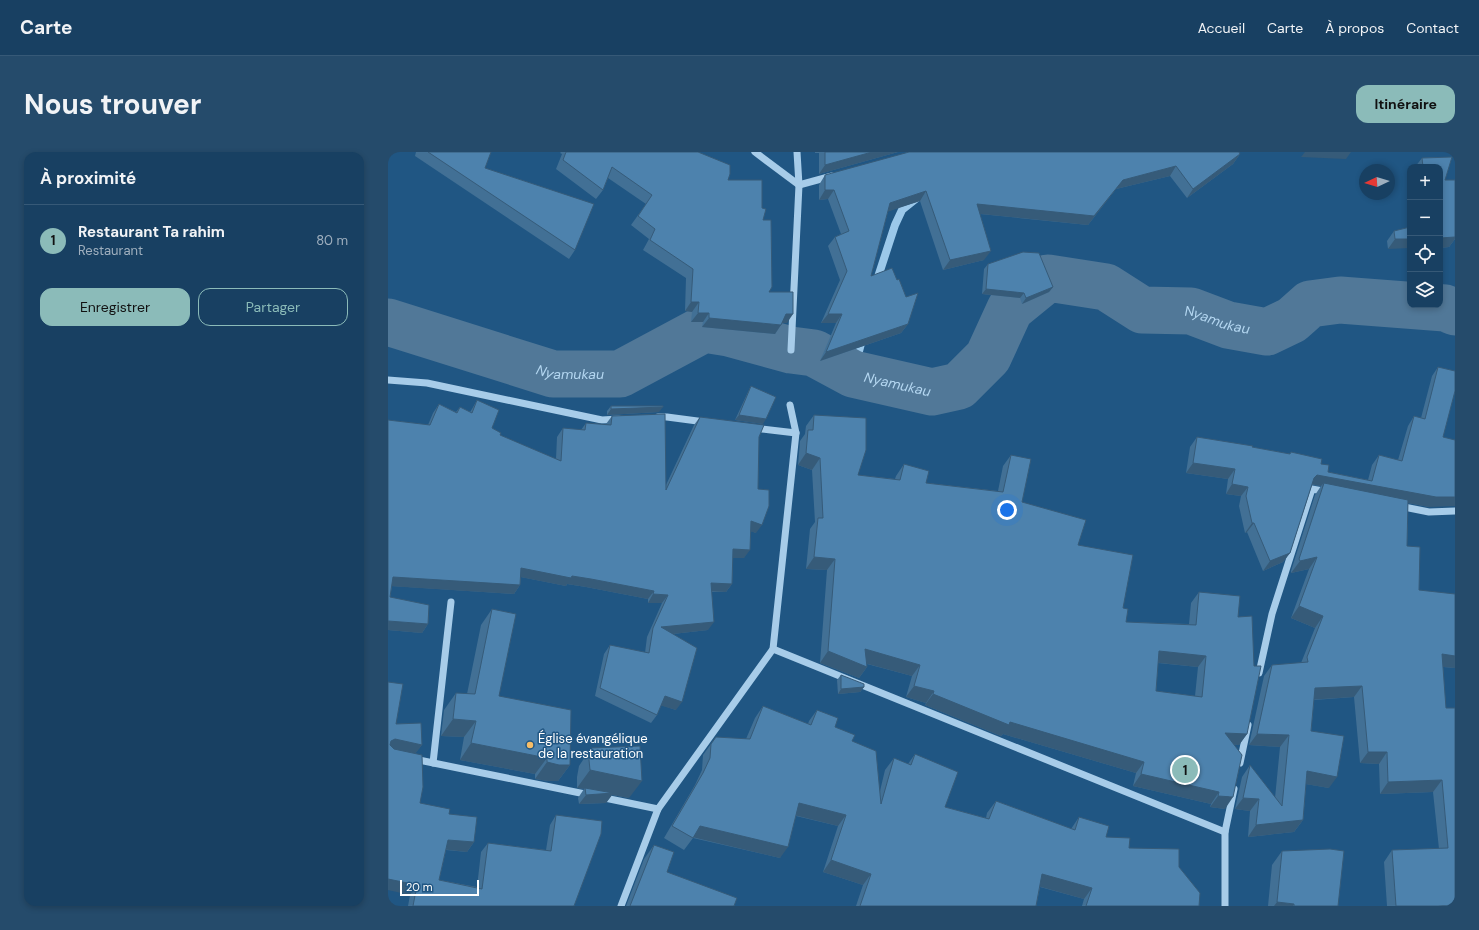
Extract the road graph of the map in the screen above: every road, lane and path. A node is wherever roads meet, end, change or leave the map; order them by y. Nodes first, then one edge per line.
1 (755, 152) edge
2 (797, 152) edge
3 (836, 174) edge
4 (799, 185) junction
5 (792, 350) dead end
6 (388, 380) edge
7 (790, 406) dead end
8 (652, 417) edge
9 (623, 419) edge
10 (713, 422) edge
11 (743, 426) edge
12 (796, 433) junction
13 (1335, 494) edge
14 (1390, 505) edge
15 (1455, 511) edge
16 (451, 602) dead end
17 (773, 649) junction
18 (1257, 684) edge
19 (1250, 715) edge
20 (403, 757) edge
21 (433, 763) junction
22 (1239, 770) edge
23 (1235, 785) edge
24 (658, 809) junction
25 (1225, 832) junction
26 (621, 906) edge
27 (1225, 906) edge

1 - 4 street
2 - 4 street
3 - 4 street
4 - 5 street
6 - 9 street
7 - 12 street
8 - 10 street
11 - 12 street
12 - 17 street
13 - 18 street
14 - 15 street
16 - 21 street
17 - 24 street
17 - 25 street
19 - 22 street
20 - 21 street
21 - 24 street
23 - 25 street
24 - 26 street
25 - 27 street

